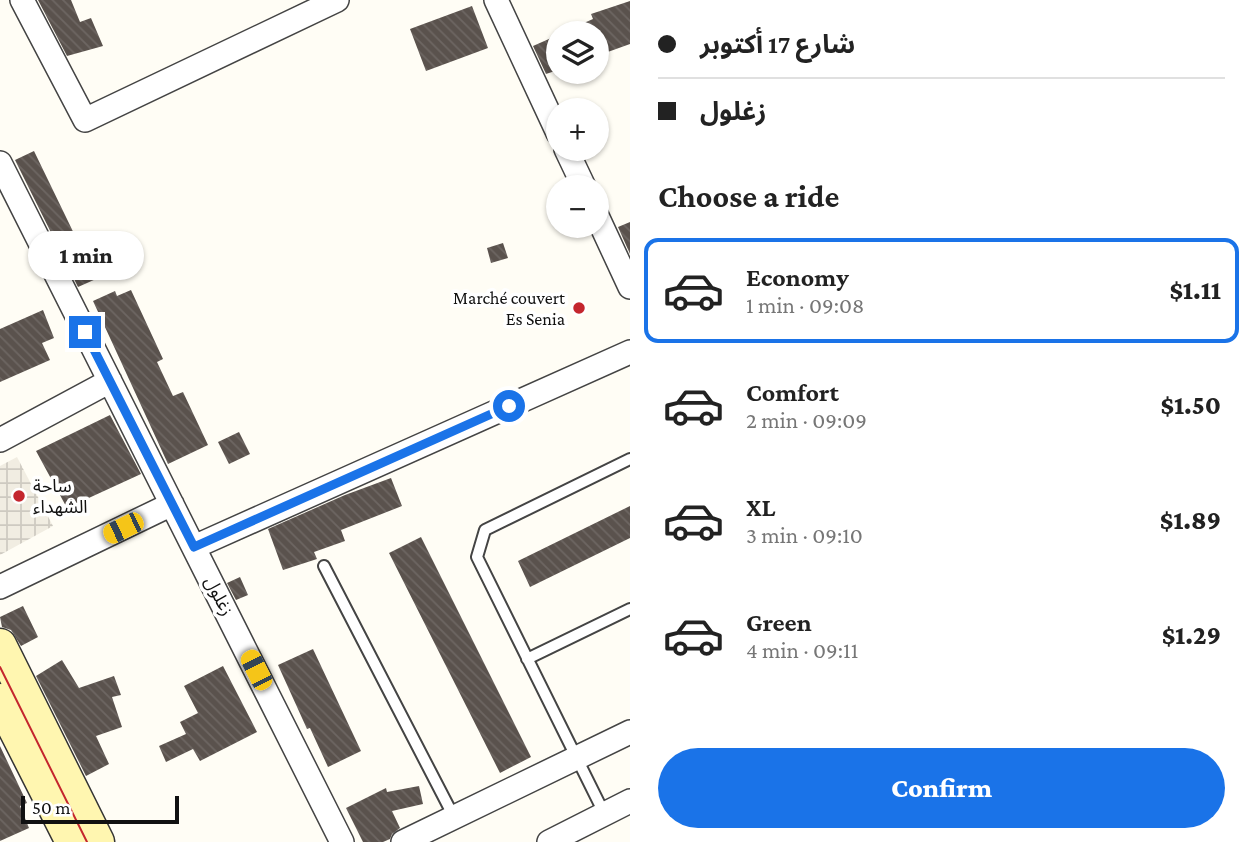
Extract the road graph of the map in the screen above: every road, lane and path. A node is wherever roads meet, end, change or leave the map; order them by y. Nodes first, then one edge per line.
1 (22, 0) edge
2 (337, 0) edge
3 (496, 0) edge
4 (546, 107) edge
5 (0, 163) edge
6 (607, 238) edge
7 (630, 287) edge
8 (630, 352) edge
9 (110, 381) junction
10 (0, 440) edge
11 (630, 459) edge
12 (172, 504) junction
13 (194, 547) junction
14 (324, 566) dead end
15 (0, 587) edge
16 (630, 608) edge
17 (0, 645) edge
18 (527, 659) junction
19 (0, 700) edge
20 (630, 732) edge
21 (575, 759) junction
22 (630, 801) edge
23 (605, 815) junction
24 (454, 817) junction
25 (72, 842) edge
26 (99, 842) edge
27 (342, 842) edge
28 (403, 842) edge
29 (549, 842) edge

1 - 2 street
3 - 4 street
5 - 9 street, زغلول
6 - 7 street
8 - 13 street
9 - 10 street
9 - 12 street, زغلول
11 - 18 lane
12 - 13 street, زغلول
12 - 15 street
13 - 27 street, زغلول
14 - 24 lane
16 - 18 lane
17 - 26 main road
18 - 21 lane
19 - 25 main road
20 - 21 street
21 - 23 lane
21 - 24 street
22 - 23 street
23 - 29 street
24 - 28 street

